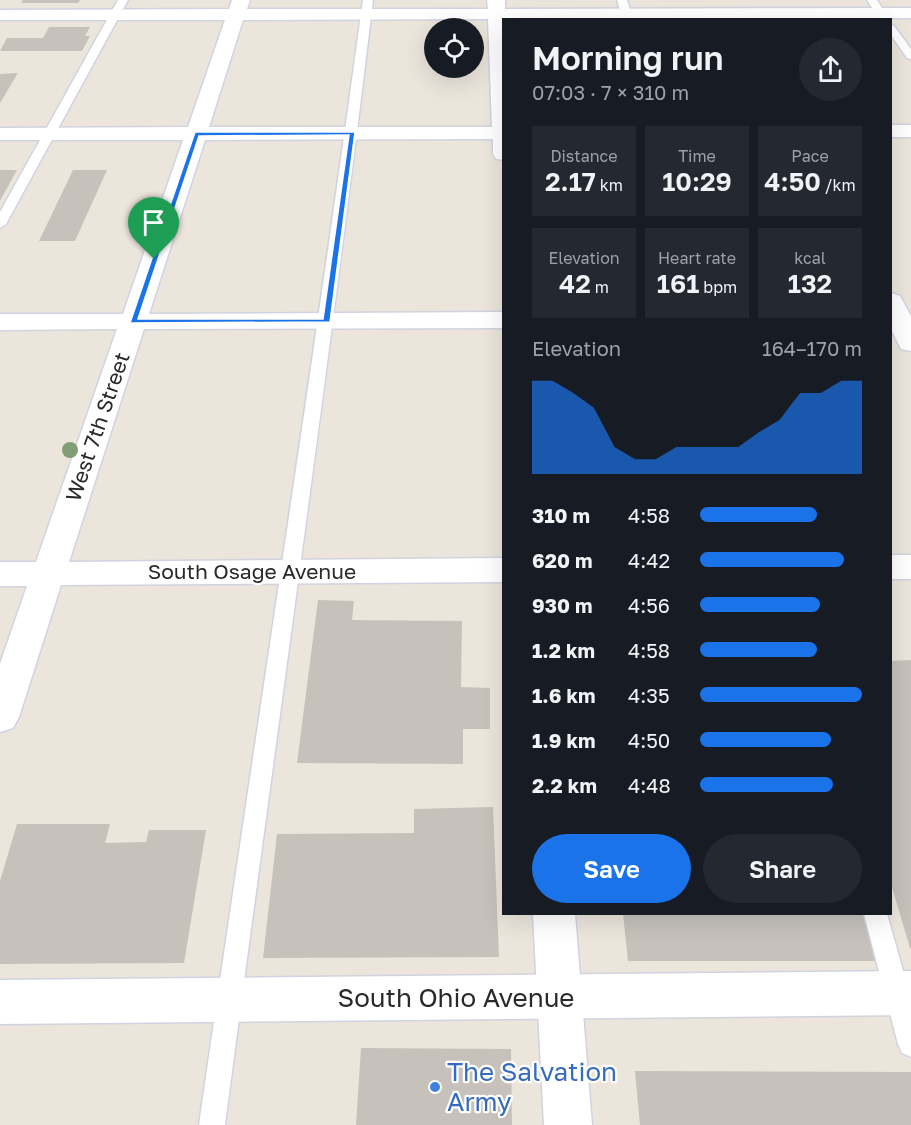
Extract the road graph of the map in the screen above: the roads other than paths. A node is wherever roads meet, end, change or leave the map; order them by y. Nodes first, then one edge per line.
1 (239, 7) edge
2 (367, 7) edge
3 (496, 7) edge
4 (119, 8) edge
5 (626, 11) edge
6 (752, 11) edge
7 (911, 13) edge
8 (0, 15) edge
9 (882, 15) edge
10 (892, 29) edge
11 (911, 56) edge
12 (502, 115) edge
13 (892, 131) edge
14 (911, 131) edge
15 (352, 133) junction
16 (502, 133) edge
17 (0, 134) edge
18 (49, 134) junction
19 (197, 134) junction
20 (0, 224) edge
21 (898, 314) edge
22 (502, 320) edge
23 (133, 321) junction
24 (327, 321) junction
25 (0, 322) edge
26 (911, 343) edge
27 (892, 567) edge
28 (911, 567) edge
29 (502, 570) edge
30 (288, 572) junction
31 (48, 573) junction
32 (0, 574) edge
33 (0, 717) edge
34 (554, 915) edge
35 (875, 915) edge
36 (904, 994) edge
37 (559, 997) junction
38 (230, 1000) junction
39 (0, 1002) edge
40 (911, 1044) edge
41 (212, 1125) edge
42 (568, 1125) edge

1 - 2 street
1 - 4 street
1 - 19 street, West 7th Street
2 - 3 street
2 - 15 lane
3 - 5 street
3 - 12 street
4 - 8 street
4 - 18 lane
5 - 6 street
6 - 9 street
7 - 9 street
10 - 11 lane
13 - 14 street
15 - 16 street
15 - 19 street
15 - 24 lane
17 - 18 street
18 - 19 street
18 - 20 lane
19 - 23 street, West 7th Street
21 - 26 street
22 - 24 street
23 - 24 street
23 - 25 street
23 - 31 street, West 7th Street
24 - 30 lane
27 - 28 street
29 - 30 street, South Osage Avenue
30 - 31 street, South Osage Avenue
30 - 38 lane
31 - 32 street, South Osage Avenue
31 - 33 street, West 7th Street
34 - 37 street
35 - 36 lane
36 - 37 street, South Ohio Avenue
36 - 40 lane
37 - 38 street, South Ohio Avenue
37 - 42 street
38 - 39 street, South Ohio Avenue
38 - 41 lane

